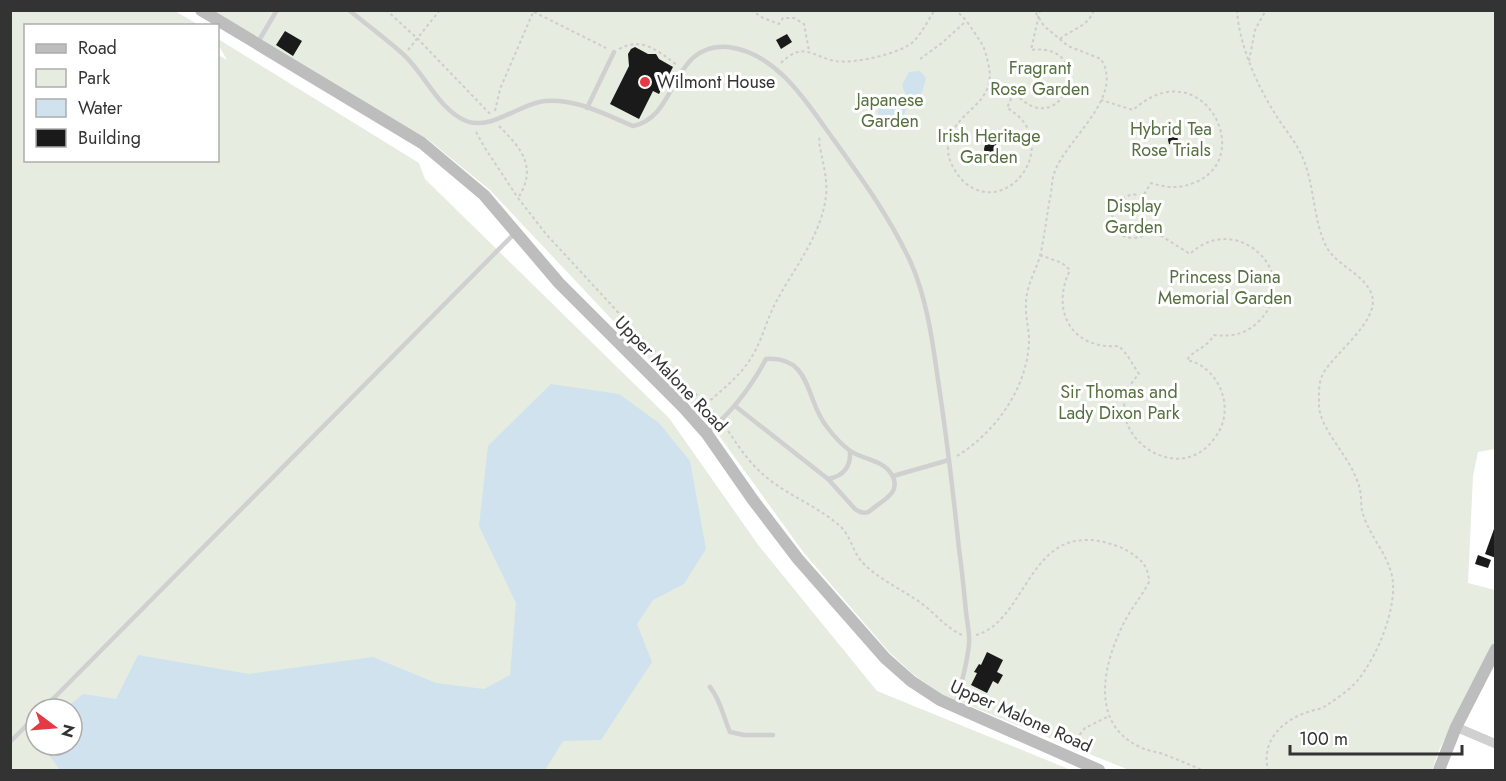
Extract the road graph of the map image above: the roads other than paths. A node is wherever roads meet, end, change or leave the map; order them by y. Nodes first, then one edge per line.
1 (201, 10) edge
2 (277, 10) edge
3 (349, 10) edge
4 (257, 44) junction
5 (614, 52) road end
6 (587, 108) junction
7 (516, 232) junction
8 (735, 406) junction
9 (707, 434) junction
10 (850, 451) junction
11 (949, 460) junction
12 (893, 476) junction
13 (828, 479) junction
14 (1496, 649) edge
15 (710, 687) dead end
16 (55, 697) edge
17 (954, 706) junction
18 (1456, 727) junction
19 (24, 728) edge
20 (773, 735) dead end
21 (10, 742) edge
22 (1496, 744) edge
23 (1099, 771) edge
24 (1439, 771) edge

1 - 4 main road, Upper Malone Road
2 - 4 lane
3 - 6 lane
4 - 7 main road, Upper Malone Road
5 - 6 lane
6 - 11 lane
7 - 9 main road, Upper Malone Road
7 - 16 lane
8 - 9 lane
8 - 10 lane
8 - 13 lane
9 - 17 main road, Upper Malone Road
10 - 12 lane
10 - 13 lane
11 - 12 lane
11 - 17 lane
12 - 13 lane
14 - 18 main road
15 - 20 lane
17 - 23 main road, Upper Malone Road
18 - 22 street
18 - 24 main road
19 - 21 lane

